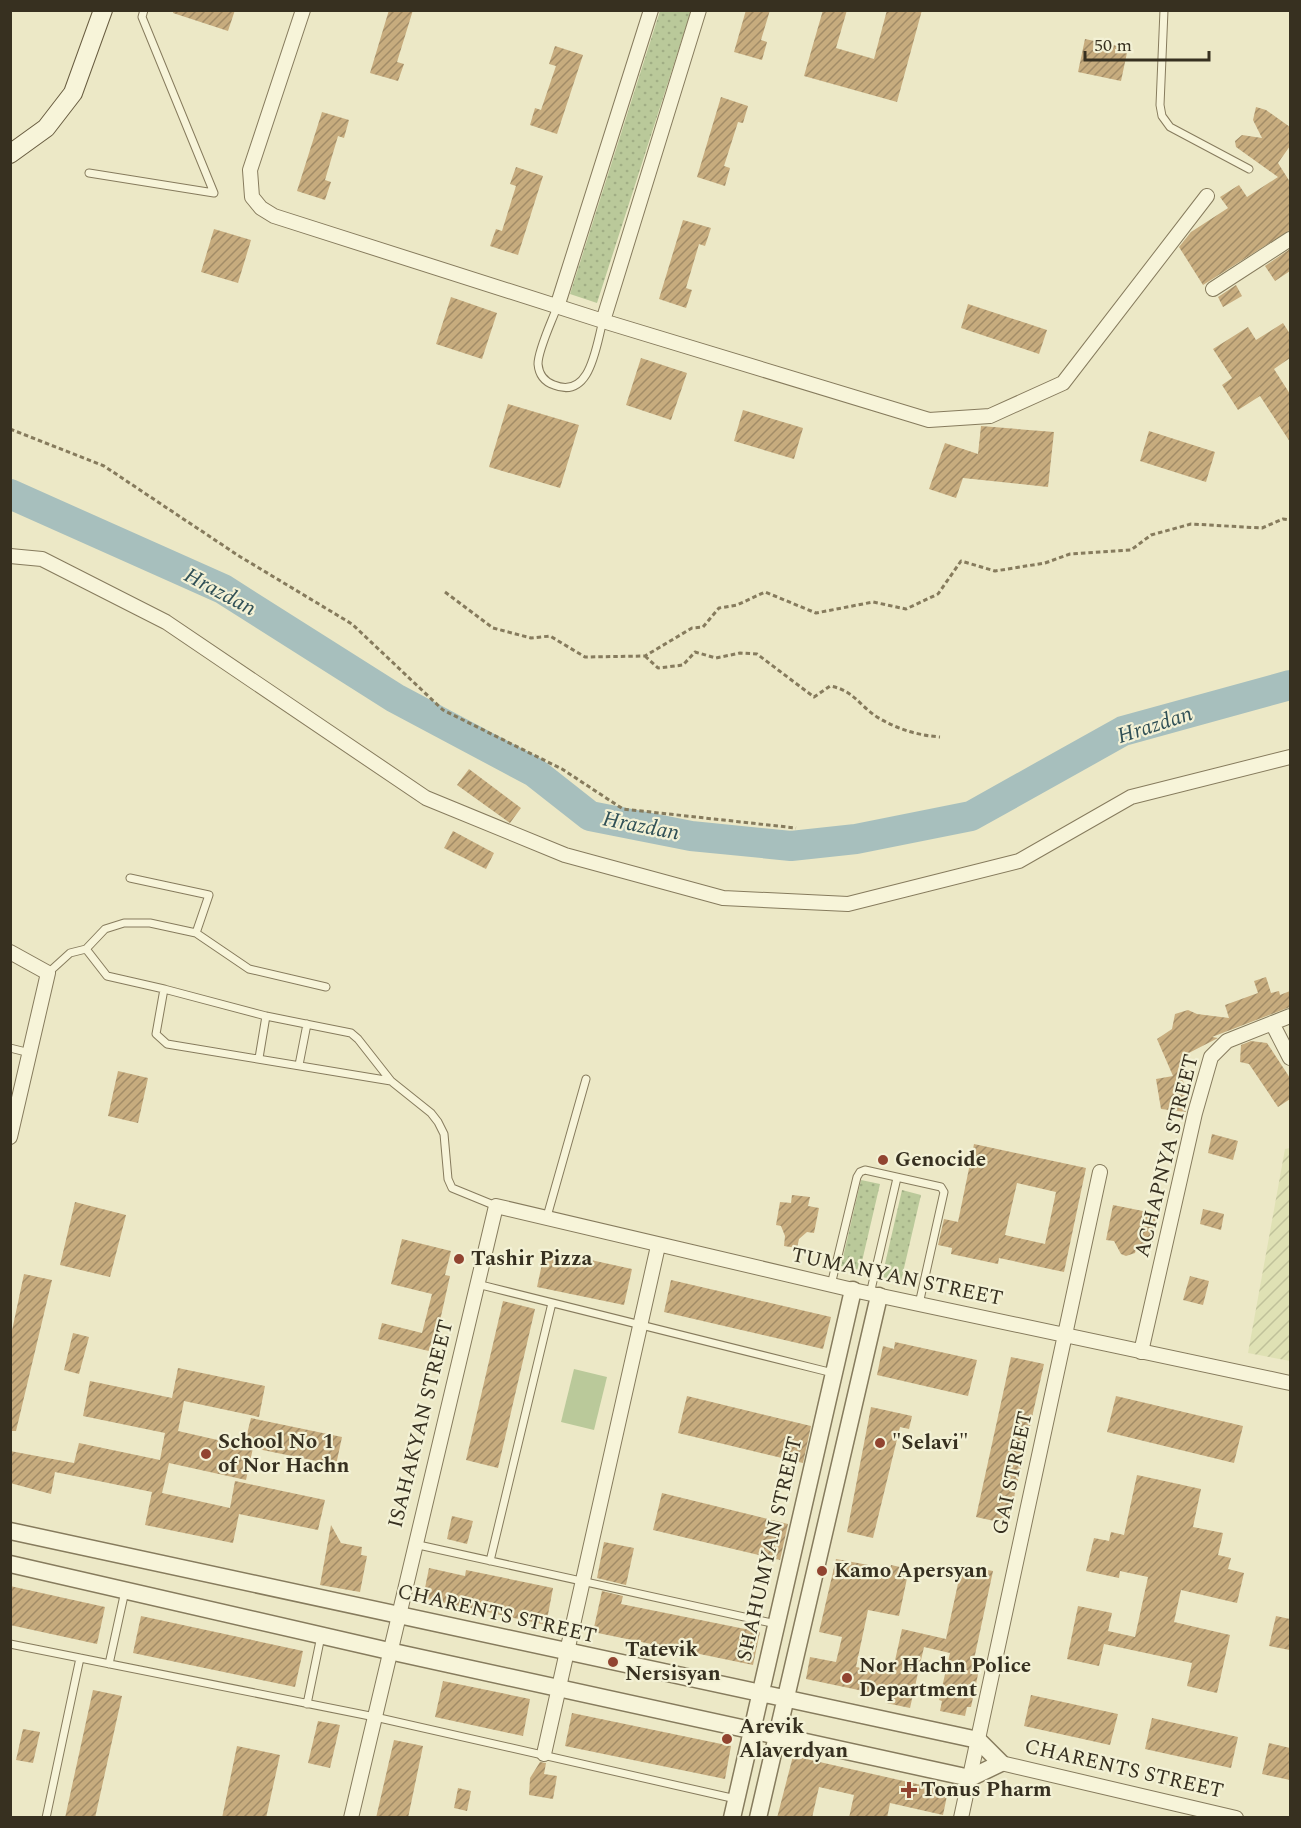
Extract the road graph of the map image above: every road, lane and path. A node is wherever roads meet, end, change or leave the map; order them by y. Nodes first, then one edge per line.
1 (103, 10) edge
2 (144, 10) edge
3 (303, 10) edge
4 (651, 10) edge
5 (699, 10) edge
6 (1164, 10) edge
7 (10, 154) edge
8 (1249, 169) dead end
9 (89, 173) dead end
10 (1207, 196) dead end
11 (1290, 239) edge
12 (1213, 289) dead end
13 (557, 307) junction
14 (603, 321) junction
15 (10, 429) edge
16 (1290, 520) edge
17 (10, 556) edge
18 (445, 592) dead end
19 (645, 656) junction
20 (940, 737) dead end
21 (1290, 758) edge
22 (796, 828) dead end
23 (130, 878) dead end
24 (196, 933) junction
25 (86, 949) junction
26 (10, 952) edge
27 (48, 973) junction
28 (326, 987) dead end
29 (164, 989) junction
30 (266, 1016) junction
31 (1290, 1016) edge
32 (1272, 1023) junction
33 (306, 1024) junction
34 (10, 1048) edge
35 (30, 1053) junction
36 (259, 1058) junction
37 (1290, 1058) edge
38 (299, 1065) junction
39 (586, 1078) dead end
40 (391, 1081) junction
41 (10, 1137) edge
42 (1100, 1172) dead end
43 (897, 1178) junction
44 (496, 1206) junction
45 (546, 1220) junction
46 (658, 1246) junction
47 (477, 1284) junction
48 (831, 1285) junction
49 (853, 1290) junction
50 (874, 1295) junction
51 (552, 1303) junction
52 (919, 1304) junction
53 (641, 1325) junction
54 (1065, 1335) junction
55 (1141, 1352) junction
56 (834, 1373) junction
57 (1290, 1383) edge
58 (10, 1531) edge
59 (414, 1545) junction
60 (490, 1561) junction
61 (10, 1564) edge
62 (582, 1581) junction
63 (125, 1591) junction
64 (398, 1615) junction
65 (776, 1624) junction
66 (321, 1636) junction
67 (11, 1646) edge
68 (389, 1652) junction
69 (565, 1652) junction
70 (80, 1658) junction
71 (109, 1664) junction
72 (558, 1688) junction
73 (760, 1695) junction
74 (785, 1700) junction
75 (308, 1704) junction
76 (375, 1717) junction
77 (752, 1729) junction
78 (777, 1734) junction
79 (978, 1740) junction
80 (544, 1754) junction
81 (1001, 1763) junction
82 (970, 1778) junction
83 (736, 1799) junction
84 (46, 1818) edge
85 (351, 1818) edge
86 (732, 1818) edge
87 (758, 1818) edge
88 (961, 1818) edge
89 (1236, 1818) edge

1 - 7 main road
2 - 9 lane
3 - 13 street
4 - 13 street
5 - 14 street
6 - 8 lane
10 - 14 street
11 - 12 street
13 - 14 street
13 - 14 lane
15 - 22 path
16 - 19 path
17 - 21 street
18 - 19 path
19 - 20 path
23 - 24 lane
24 - 25 lane
24 - 28 lane
25 - 27 lane
25 - 29 lane
26 - 27 street
27 - 35 street
29 - 30 lane
29 - 36 lane
30 - 33 lane
30 - 36 lane
31 - 32 street, ACHAPNYA STREET
32 - 37 street
32 - 55 street, ACHAPNYA STREET
33 - 38 lane
33 - 40 lane
34 - 35 lane
35 - 41 street
36 - 38 lane
38 - 40 lane
39 - 45 lane
40 - 44 lane
42 - 54 street, GAI STREET
43 - 48 lane
43 - 50 lane
43 - 52 lane
44 - 45 street, TUMANYAN STREET
44 - 47 street, ISAHAKYAN STREET
45 - 46 street, TUMANYAN STREET
46 - 48 street, TUMANYAN STREET
46 - 53 street
47 - 51 lane
47 - 59 street, ISAHAKYAN STREET
48 - 49 street, TUMANYAN STREET
49 - 50 street, TUMANYAN STREET
49 - 56 street, SHAHUMYAN STREET
50 - 52 street, TUMANYAN STREET
50 - 74 street
51 - 53 lane
51 - 60 lane
52 - 54 street, TUMANYAN STREET
53 - 56 lane
53 - 62 street
54 - 55 street, TUMANYAN STREET
54 - 79 street, GAI STREET
55 - 57 street, TUMANYAN STREET
56 - 65 street, SHAHUMYAN STREET
58 - 64 street, CHARENTS STREET
59 - 60 lane
59 - 64 street, ISAHAKYAN STREET
60 - 62 lane
61 - 63 street
62 - 65 lane
62 - 69 street
63 - 66 street
63 - 71 lane
64 - 68 street, ISAHAKYAN STREET
64 - 69 street, CHARENTS STREET
65 - 73 street, SHAHUMYAN STREET
66 - 68 street
66 - 75 lane
67 - 70 lane
68 - 72 street
68 - 76 street, ISAHAKYAN STREET
69 - 72 street
69 - 73 street, CHARENTS STREET
70 - 71 lane
70 - 84 lane
71 - 75 lane
72 - 77 street
72 - 80 street
73 - 74 street, CHARENTS STREET
73 - 77 street, SHAHUMYAN STREET
74 - 78 street
74 - 79 street, CHARENTS STREET
75 - 76 lane
76 - 80 lane
76 - 85 street, ISAHAKYAN STREET
77 - 78 street
77 - 83 street, SHAHUMYAN STREET
78 - 82 street
78 - 87 street
79 - 81 street, CHARENTS STREET
79 - 82 street, GAI STREET
80 - 83 lane
81 - 82 street, CHARENTS STREET
81 - 89 street, CHARENTS STREET
82 - 88 street, GAI STREET
83 - 86 street, SHAHUMYAN STREET

